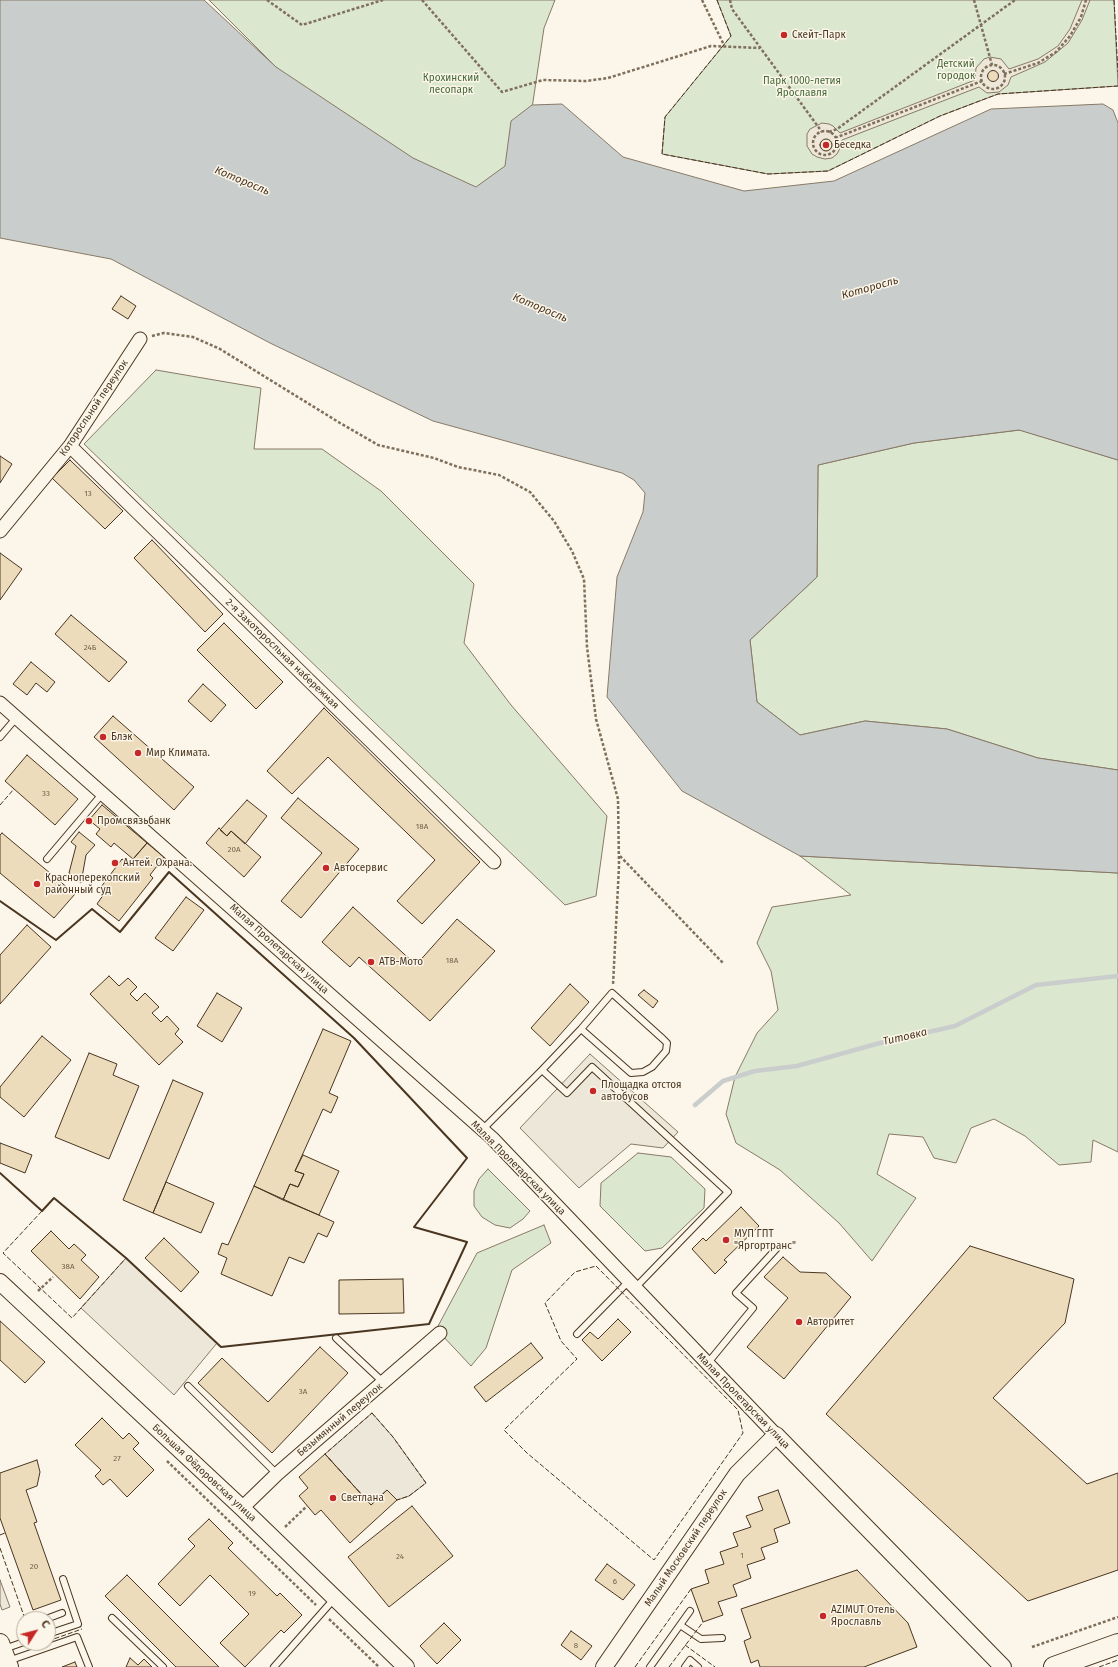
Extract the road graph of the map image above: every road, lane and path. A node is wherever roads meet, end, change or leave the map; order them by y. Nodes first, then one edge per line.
1 (267, 0) edge
2 (384, 0) edge
3 (422, 0) edge
4 (702, 0) edge
5 (730, 0) edge
6 (974, 0) edge
7 (1015, 0) edge
8 (1086, 0) edge
9 (980, 25) junction
10 (724, 46) junction
11 (760, 48) junction
12 (992, 65) junction
13 (1004, 74) junction
14 (982, 81) junction
15 (822, 132) junction
16 (829, 132) junction
17 (836, 138) junction
18 (140, 339) joint
19 (70, 446) junction
20 (0, 530) edge
21 (0, 703) edge
22 (17, 717) junction
23 (0, 736) edge
24 (103, 793) junction
25 (619, 856) junction
26 (47, 859) dead end
27 (494, 862) dead end
28 (723, 963) dead end
29 (612, 993) junction
30 (581, 1029) junction
31 (542, 1070) junction
32 (482, 1130) junction
33 (777, 1248) dead end
34 (53, 1277) dead end
35 (0, 1282) edge
36 (632, 1285) junction
37 (38, 1291) dead end
38 (440, 1333) dead end
39 (577, 1334) dead end
40 (336, 1338) dead end
41 (707, 1364) junction
42 (384, 1383) junction
43 (188, 1386) dead end
44 (776, 1435) junction
45 (277, 1474) junction
46 (307, 1506) dead end
47 (242, 1508) junction
48 (285, 1527) dead end
49 (63, 1579) dead end
50 (336, 1598) junction
51 (690, 1611) dead end
52 (62, 1613) dead end
53 (56, 1615) edge
54 (1118, 1617) edge
55 (112, 1618) dead end
56 (680, 1625) junction
57 (56, 1631) edge
58 (722, 1638) dead end
59 (1118, 1644) edge
60 (16, 1647) edge
61 (1032, 1647) dead end
62 (4, 1655) edge
63 (89, 1667) edge
64 (163, 1667) edge
65 (274, 1667) edge
66 (406, 1667) edge
67 (604, 1667) edge
68 (650, 1667) edge
69 (685, 1667) edge
70 (698, 1667) edge
71 (1003, 1667) edge
72 (1054, 1667) edge

1 - 2 path
3 - 10 path
4 - 10 path
5 - 11 path
6 - 9 path
7 - 9 path
8 - 13 path
9 - 12 path
9 - 16 path
10 - 11 path
11 - 15 path
12 - 13 path
12 - 14 path
13 - 14 path
14 - 17 path
15 - 16 path
15 - 17 path
16 - 17 path
18 - 19 street, Которосльной переулок
18 - 25 path
19 - 20 street, Которосльной переулок
19 - 27 street, 2-я Закоторосльная набережная
21 - 22 street, Малая Пролетарская улица
22 - 23 lane
22 - 24 street, Малая Пролетарская улица
24 - 26 lane
24 - 32 street, Малая Пролетарская улица
25 - 28 path
25 - 29 path
29 - 30 lane
29 - 30 lane
30 - 31 lane
31 - 32 lane
31 - 36 lane
32 - 36 street, Малая Пролетарская улица
33 - 41 lane
34 - 37 path
35 - 47 street, Большая Фёдоровская улица
36 - 39 lane
36 - 41 street, Малая Пролетарская улица
38 - 42 street, Безымянный переулок
40 - 42 lane
41 - 44 street, Малая Пролетарская улица
42 - 45 street, Безымянный переулок
43 - 45 lane
44 - 67 street, Малый Московский переулок
44 - 71 street, Малая Пролетарская улица
45 - 47 street, Безымянный переулок
46 - 48 path
47 - 50 street, Большая Фёдоровская улица
49 - 57 lane
50 - 65 lane
50 - 66 street, Большая Фёдоровская улица
51 - 56 lane
52 - 53 lane
54 - 61 path
55 - 64 lane
56 - 58 lane
56 - 68 lane
59 - 72 main road
60 - 62 lane
62 - 63 lane
69 - 70 lane

